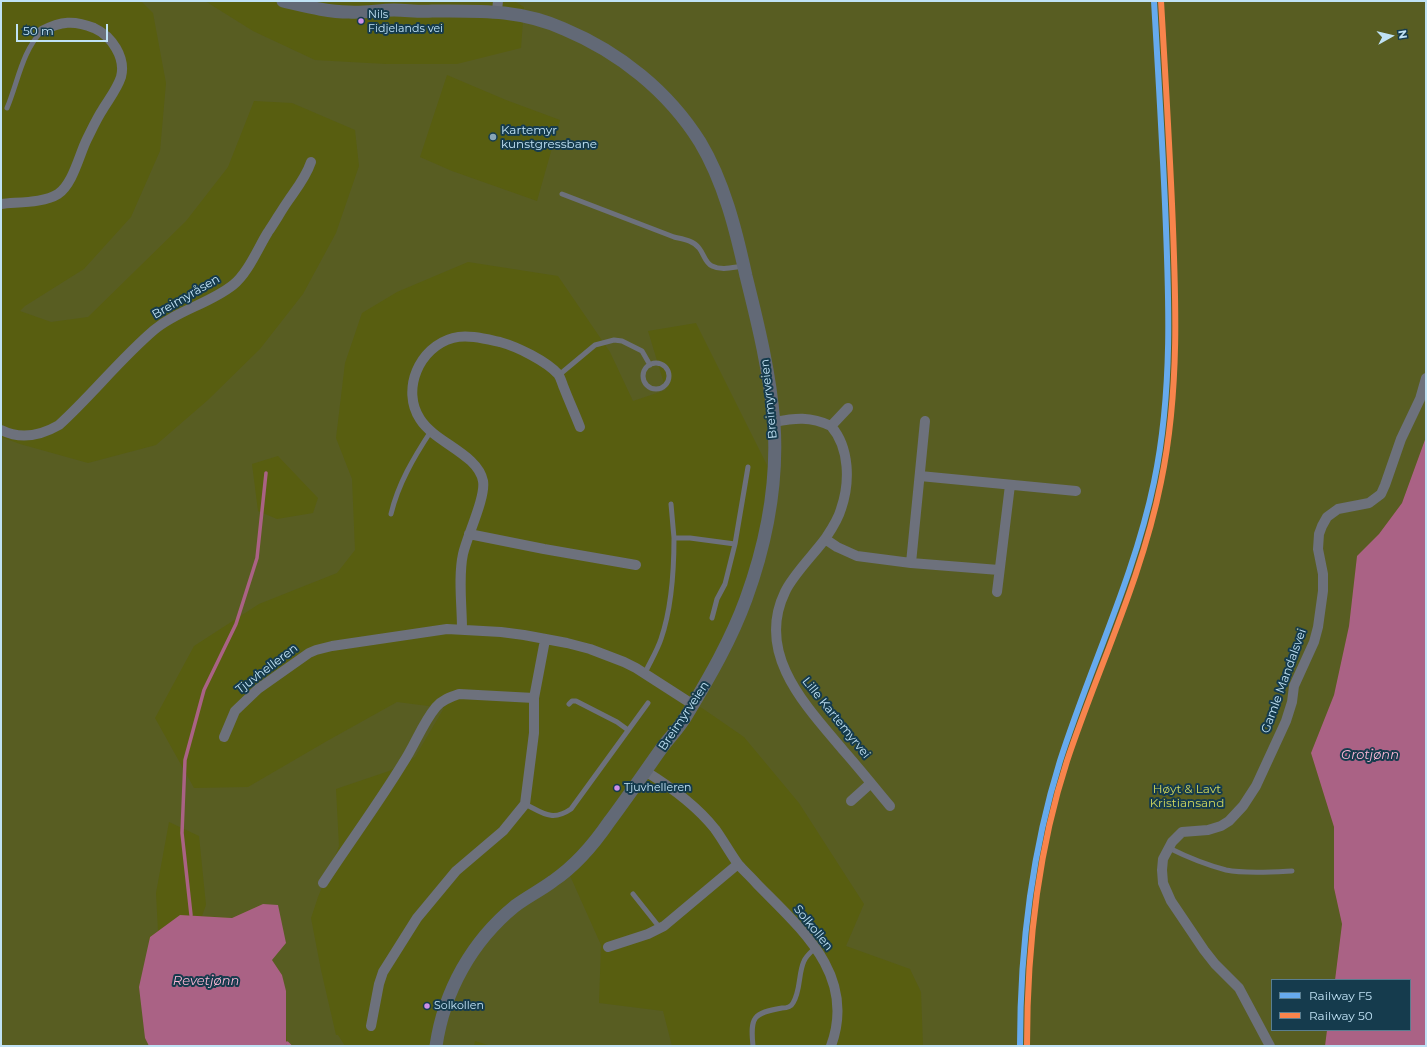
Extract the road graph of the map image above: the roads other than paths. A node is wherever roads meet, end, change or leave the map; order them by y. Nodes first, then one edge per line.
1 (283, 1) edge
2 (497, 6) edge
3 (42, 31) joint
4 (8, 108) dead end
5 (311, 162) dead end
6 (562, 194) dead end
7 (1, 204) edge
8 (744, 266) junction
9 (650, 365) junction
10 (559, 375) junction
11 (1426, 378) edge
12 (848, 408) dead end
13 (925, 421) dead end
14 (774, 422) junction
15 (831, 426) junction
16 (580, 427) dead end
17 (1, 430) edge
18 (431, 431) junction
19 (748, 467) dead end
20 (920, 476) junction
21 (1010, 485) junction
22 (1076, 491) dead end
23 (671, 504) dead end
24 (391, 514) dead end
25 (469, 534) junction
26 (674, 538) junction
27 (826, 539) junction
28 (734, 544) junction
29 (911, 563) junction
30 (636, 564) dead end
31 (999, 570) junction
32 (997, 592) dead end
33 (712, 618) dead end
34 (462, 629) junction
35 (545, 640) junction
36 (645, 673) junction
37 (534, 698) junction
38 (648, 703) dead end
39 (569, 704) dead end
40 (692, 704) junction
41 (628, 730) junction
42 (224, 737) dead end
43 (645, 771) junction
44 (871, 783) junction
45 (851, 801) dead end
46 (525, 804) junction
47 (890, 806) dead end
48 (1168, 848) junction
49 (738, 864) junction
50 (1292, 871) dead end
51 (323, 883) dead end
52 (633, 894) dead end
53 (660, 928) junction
54 (608, 947) dead end
55 (816, 947) junction
56 (371, 1026) dead end
57 (436, 1046) edge
58 (753, 1046) edge
59 (831, 1046) edge
60 (1270, 1046) edge

1 - 2 street, Breimyrveien
2 - 8 street, Breimyrveien
3 - 4 lane
3 - 7 street
5 - 17 street, Breimyråsen
6 - 8 lane
8 - 14 street, Breimyrveien
9 - 9 lane
9 - 10 lane
10 - 16 street
10 - 18 street
11 - 48 street, Gamle Mandalsvei
12 - 15 street
13 - 20 street
14 - 15 street
14 - 40 street, Breimyrveien
15 - 27 street, Lille Kartemyrvei
18 - 24 lane
18 - 25 street
19 - 28 lane
20 - 21 street
20 - 29 street
21 - 22 street
21 - 31 street
23 - 26 lane
25 - 30 street
25 - 34 street
26 - 28 lane
26 - 36 lane
27 - 29 street
27 - 44 street, Lille Kartemyrvei
28 - 33 lane
29 - 31 street
31 - 32 street
34 - 35 street, Tjuvhelleren
34 - 42 street, Tjuvhelleren
35 - 36 street, Tjuvhelleren
35 - 37 street
36 - 40 street, Tjuvhelleren
37 - 46 street
37 - 51 street
38 - 41 lane
39 - 41 lane
40 - 43 street, Breimyrveien
41 - 46 lane
43 - 49 street, Solkollen
43 - 57 street, Breimyrveien
44 - 45 street
44 - 47 street, Lille Kartemyrvei
46 - 56 street
48 - 50 lane
48 - 60 street, Gamle Mandalsvei
49 - 53 street
49 - 55 street, Solkollen
52 - 53 lane
53 - 54 street
55 - 58 lane
55 - 59 street, Solkollen

